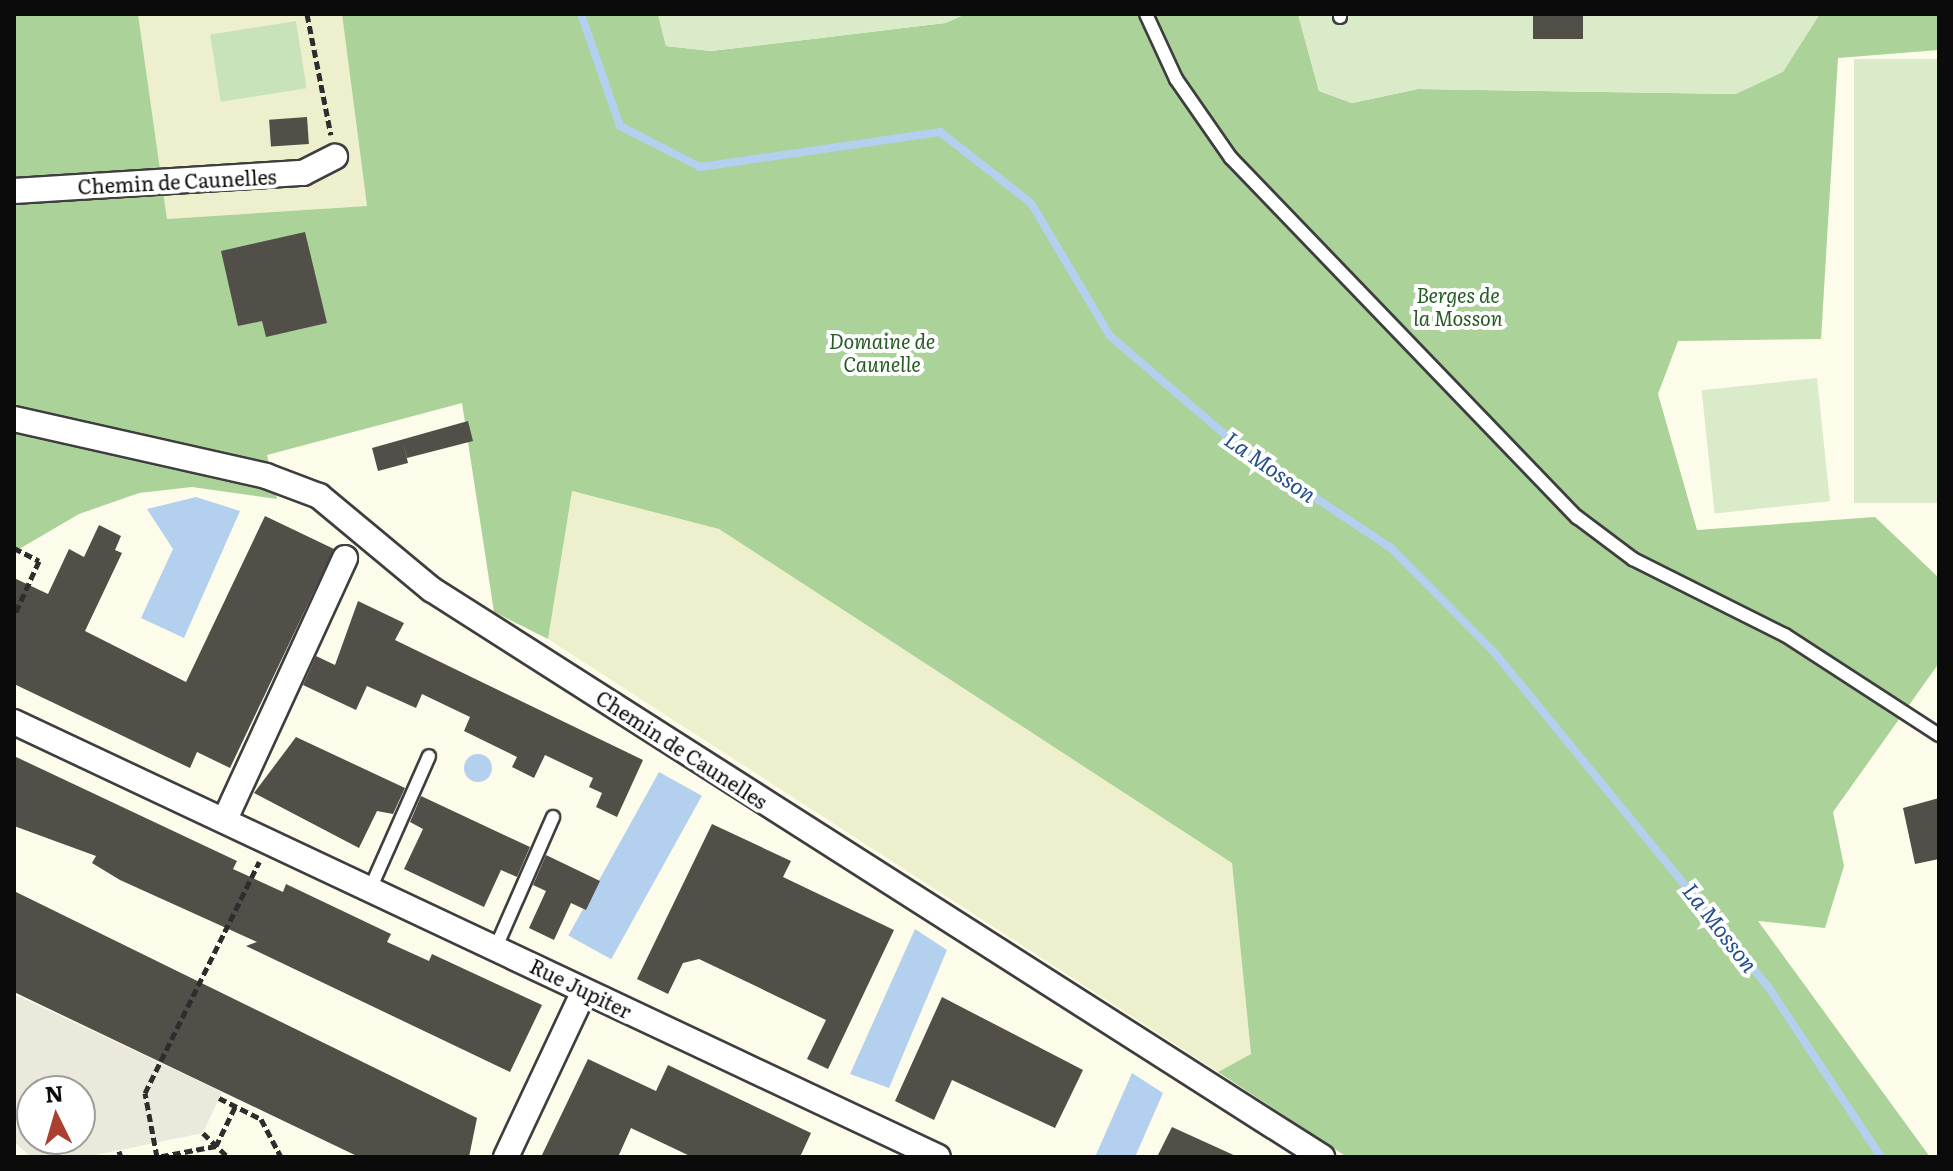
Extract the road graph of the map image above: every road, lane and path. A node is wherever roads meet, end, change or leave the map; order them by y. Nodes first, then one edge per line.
1 (307, 14) edge
2 (1146, 14) edge
3 (335, 157) joint
4 (14, 191) edge
5 (14, 419) edge
6 (14, 548) edge
7 (345, 558) dead end
8 (14, 616) edge
9 (14, 722) edge
10 (1939, 735) edge
11 (429, 756) dead end
12 (226, 817) junction
13 (553, 817) dead end
14 (270, 839) junction
15 (371, 887) junction
16 (496, 947) junction
17 (584, 991) junction
18 (219, 1098) dead end
19 (235, 1107) junction
20 (203, 1133) dead end
21 (216, 1146) junction
22 (228, 1157) edge
23 (281, 1157) edge
24 (506, 1157) edge
25 (938, 1157) edge
26 (1322, 1157) edge

1 - 3 path
2 - 10 lane
3 - 4 street, Chemin de Caunelles
5 - 26 street, Chemin de Caunelles
6 - 8 path
7 - 12 street
9 - 12 street, Rue Jupiter
11 - 15 lane
12 - 14 street, Rue Jupiter
13 - 16 lane
14 - 15 street, Rue Jupiter
14 - 21 path
15 - 16 street, Rue Jupiter
16 - 17 street, Rue Jupiter
17 - 24 street
17 - 25 street, Rue Jupiter
18 - 19 path
19 - 21 path
19 - 23 path
20 - 21 path
21 - 22 path

